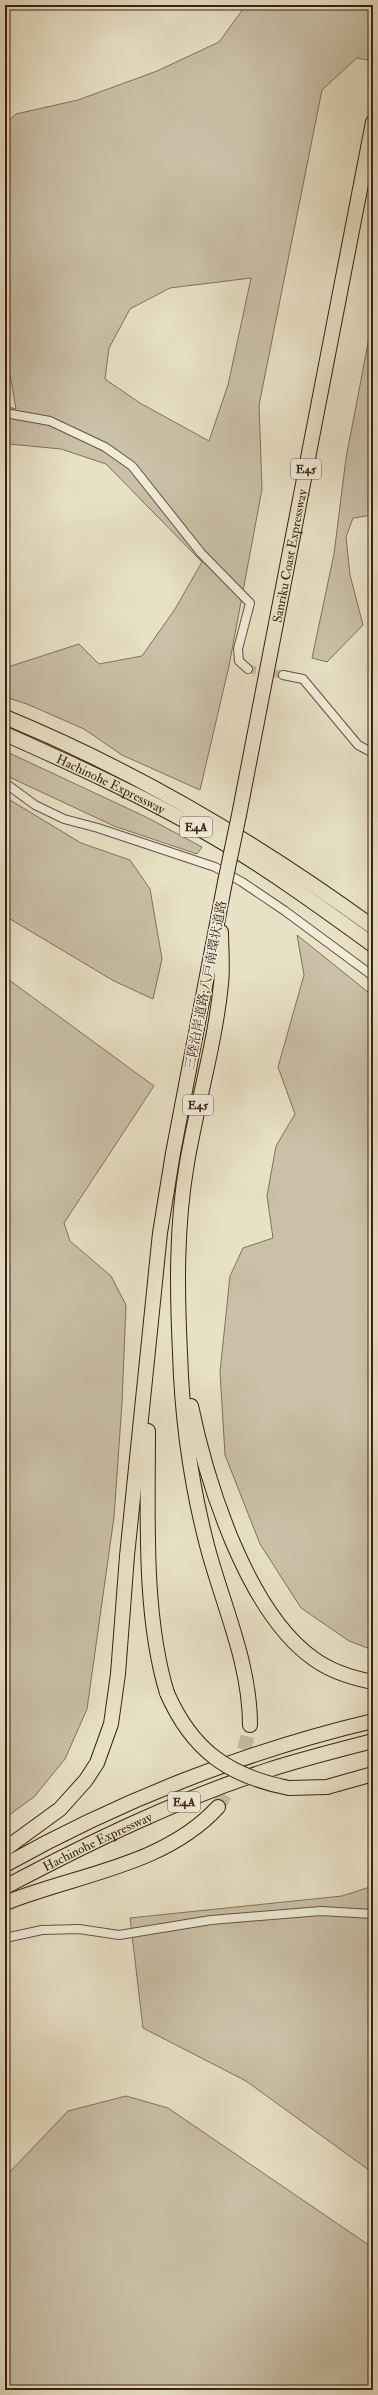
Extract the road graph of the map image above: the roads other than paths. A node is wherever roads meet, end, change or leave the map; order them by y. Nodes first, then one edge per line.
1 (373, 122) edge
2 (5, 413) edge
3 (248, 669) dead end
4 (283, 675) tunnel mouth
5 (5, 717) edge
6 (5, 734) edge
7 (373, 753) edge
8 (5, 783) edge
9 (224, 888) junction
10 (373, 927) edge
11 (373, 945) edge
12 (373, 976) edge
13 (154, 1303) junction
14 (179, 1316) junction
15 (373, 1682) edge
16 (373, 1721) edge
17 (250, 1725) tunnel mouth
18 (373, 1741) edge
19 (373, 1774) edge
20 (218, 1806) tunnel mouth
21 (5, 1848) edge
22 (5, 1865) edge
23 (5, 1886) edge
24 (5, 1903) edge
25 (373, 1914) edge
26 (5, 1938) edge

1 - 9 highway, Sanriku Coast Expressway / E45, bridge
2 - 3 street
4 - 7 street
5 - 10 highway, Hachinohe Expressway / E4A
6 - 11 highway, Hachinohe Expressway / E4A
8 - 12 street
9 - 13 highway, 三陸沿岸道路;八戸南環状道路 / E45
9 - 14 highway, 三陸沿岸道路;八戸南環状道路 / E45
13 - 19 highway, bridge
13 - 21 highway
14 - 15 highway
14 - 17 highway
16 - 22 highway, Hachinohe Expressway / E4A
18 - 23 highway, Hachinohe Expressway / E4A
20 - 24 highway
25 - 26 street

